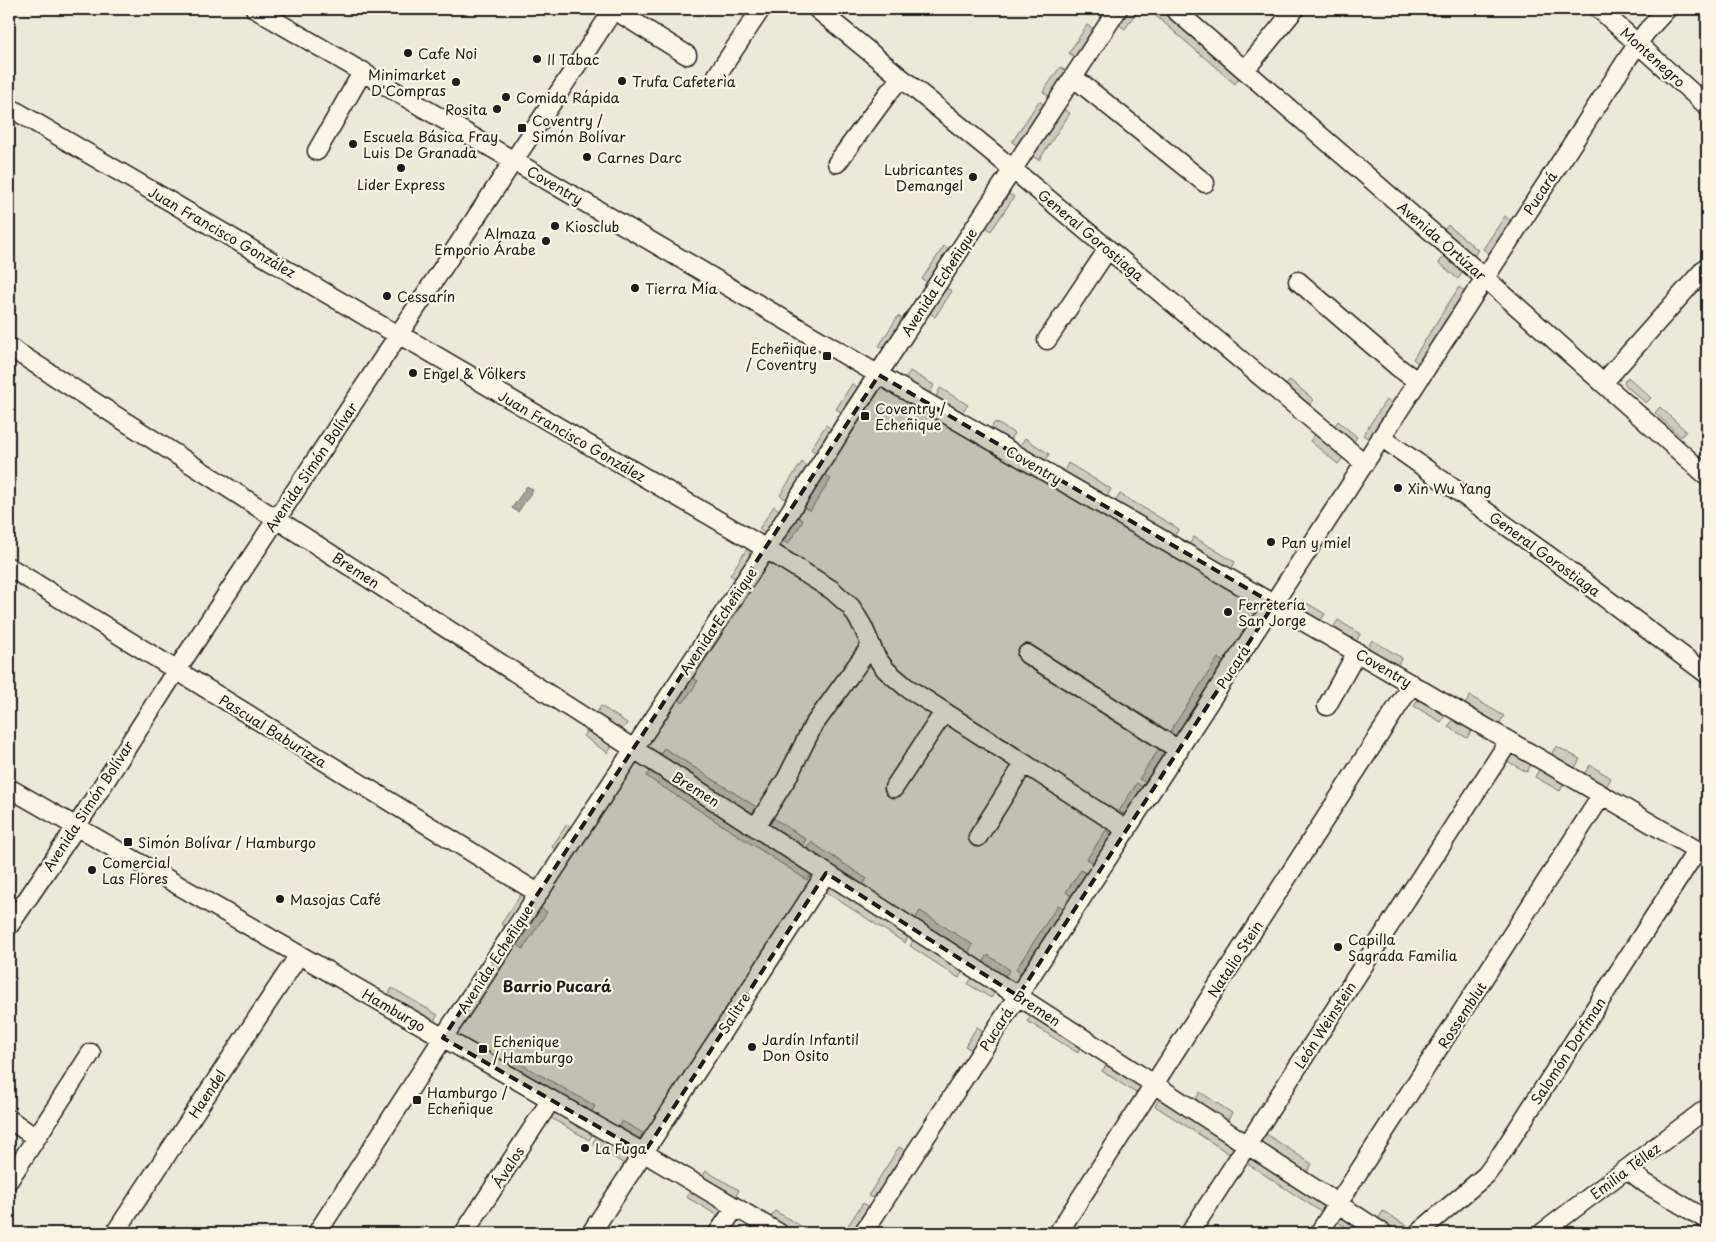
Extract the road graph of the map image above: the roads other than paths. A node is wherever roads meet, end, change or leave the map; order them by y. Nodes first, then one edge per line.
1 (255, 9) edge
2 (614, 9) edge
3 (761, 9) edge
4 (817, 9) edge
5 (1118, 9) edge
6 (1174, 9) edge
7 (1296, 9) edge
8 (1598, 9) edge
9 (1667, 9) edge
10 (1638, 44) junction
11 (687, 55) dead end
12 (1245, 70) junction
13 (362, 71) junction
14 (717, 76) dead end
15 (1073, 77) junction
16 (901, 78) junction
17 (1707, 106) edge
18 (9, 107) edge
19 (317, 151) dead end
20 (514, 161) junction
21 (837, 163) dead end
22 (1012, 169) junction
23 (1205, 183) dead end
24 (1108, 249) junction
25 (1707, 266) edge
26 (1485, 278) junction
27 (1298, 281) dead end
28 (398, 335) junction
29 (1046, 340) dead end
30 (9, 346) edge
31 (879, 375) junction
32 (1417, 381) junction
33 (1603, 383) junction
34 (1381, 437) junction
35 (1364, 463) junction
36 (1707, 476) edge
37 (277, 518) junction
38 (766, 549) junction
39 (9, 567) edge
40 (1274, 604) junction
41 (870, 647) junction
42 (1357, 652) junction
43 (1027, 654) dead end
44 (176, 670) junction
45 (1707, 674) edge
46 (1412, 684) junction
47 (1327, 706) dead end
48 (944, 712) junction
49 (1509, 741) junction
50 (633, 748) junction
51 (1179, 750) junction
52 (1024, 764) junction
53 (9, 788) edge
54 (894, 788) dead end
55 (1602, 795) junction
56 (76, 827) junction
57 (756, 827) junction
58 (1127, 830) junction
59 (978, 837) dead end
60 (1702, 853) edge
61 (826, 873) junction
62 (538, 893) junction
63 (9, 926) edge
64 (300, 955) junction
65 (1018, 996) junction
66 (443, 1038) junction
67 (91, 1052) dead end
68 (1154, 1085) junction
69 (551, 1100) junction
70 (1707, 1108) edge
71 (9, 1119) edge
72 (36, 1138) junction
73 (1247, 1144) junction
74 (644, 1154) junction
75 (1627, 1169) junction
76 (9, 1180) edge
77 (1338, 1204) junction
78 (735, 1208) junction
79 (1707, 1220) edge
80 (115, 1233) edge
81 (317, 1233) edge
82 (464, 1233) edge
83 (591, 1233) edge
84 (718, 1233) edge
85 (779, 1233) edge
86 (863, 1233) edge
87 (1058, 1233) edge
88 (1190, 1233) edge
89 (1319, 1233) edge
90 (1382, 1233) edge
91 (1418, 1233) edge
92 (1542, 1233) edge

1 - 13 street, Coventry
2 - 11 street
2 - 20 street, Avenida Simón Bolívar
3 - 14 street
4 - 16 street, General Gorostiaga
5 - 15 street, Avenida Echeñique
6 - 12 street, Avenida Ortúzar
7 - 12 street
8 - 10 street, Montenegro
9 - 10 street, Pucará
10 - 17 street, Montenegro
10 - 26 street, Pucará
12 - 26 street, Avenida Ortúzar
13 - 19 street
13 - 20 street, Coventry
15 - 22 street, Avenida Echeñique
15 - 23 street
16 - 21 street
16 - 22 street, General Gorostiaga
18 - 28 street, Juan Francisco González
20 - 28 street, Avenida Simón Bolívar
20 - 31 street, Coventry
22 - 24 street, General Gorostiaga
22 - 31 street, Avenida Echeñique
24 - 29 street
24 - 35 street, General Gorostiaga
25 - 33 street
26 - 32 street, Pucará
26 - 33 street, Avenida Ortúzar
27 - 32 street
28 - 37 street, Avenida Simón Bolívar
28 - 38 street, Juan Francisco González
30 - 37 street, Bremen
31 - 38 street, Avenida Echeñique
31 - 40 street, Coventry
32 - 34 street, Pucará
33 - 36 street, Avenida Ortúzar
34 - 35 street, Pucará
34 - 45 street, General Gorostiaga
35 - 40 street, Pucará
37 - 44 street, Avenida Simón Bolívar
37 - 50 street, Bremen
38 - 41 street, Juan Francisco González
38 - 50 street, Avenida Echeñique
39 - 44 street, Pascual Baburizza
40 - 42 street, Coventry
40 - 51 street, Pucará
41 - 48 street, Juan Francisco González
41 - 57 street
42 - 46 street, Coventry
42 - 47 street
43 - 51 street
44 - 56 street, Avenida Simón Bolívar
44 - 62 street, Pascual Baburizza
46 - 49 street, Coventry
46 - 68 street, Natalio Stein
48 - 52 street, Juan Francisco González
48 - 54 street
49 - 55 street, Coventry
49 - 73 street, León Weinstein
50 - 57 street, Bremen
50 - 62 street, Avenida Echeñique
51 - 58 street, Pucará
52 - 58 street, Juan Francisco González
52 - 59 street
53 - 56 street, Hamburgo
55 - 60 street, Coventry
55 - 77 street, Rossemblut
56 - 63 street, Avenida Simón Bolívar
56 - 64 street, Hamburgo
57 - 61 street, Bremen
58 - 65 street, Pucará
60 - 91 street, Salomón Dorfman
61 - 65 street, Bremen
61 - 74 street, Salitre
62 - 66 street, Avenida Echeñique
64 - 66 street, Hamburgo
64 - 80 street, Haendel
65 - 68 street, Bremen
65 - 86 street, Pucará
66 - 69 street, Hamburgo
66 - 81 street, Avenida Echeñique
67 - 72 street
68 - 73 street, Bremen
68 - 87 street, Natalio Stein
69 - 74 street, Hamburgo
69 - 82 street, Ávalos
70 - 75 street, Emilia Téllez
71 - 72 street
72 - 76 street
73 - 77 street, Bremen
73 - 88 street, León Weinstein
74 - 78 street, Hamburgo
74 - 83 street, Salitre
75 - 79 street
75 - 92 street, Emilia Téllez
77 - 89 street, Rossemblut
77 - 90 street, Bremen
78 - 84 street
78 - 85 street, Hamburgo

